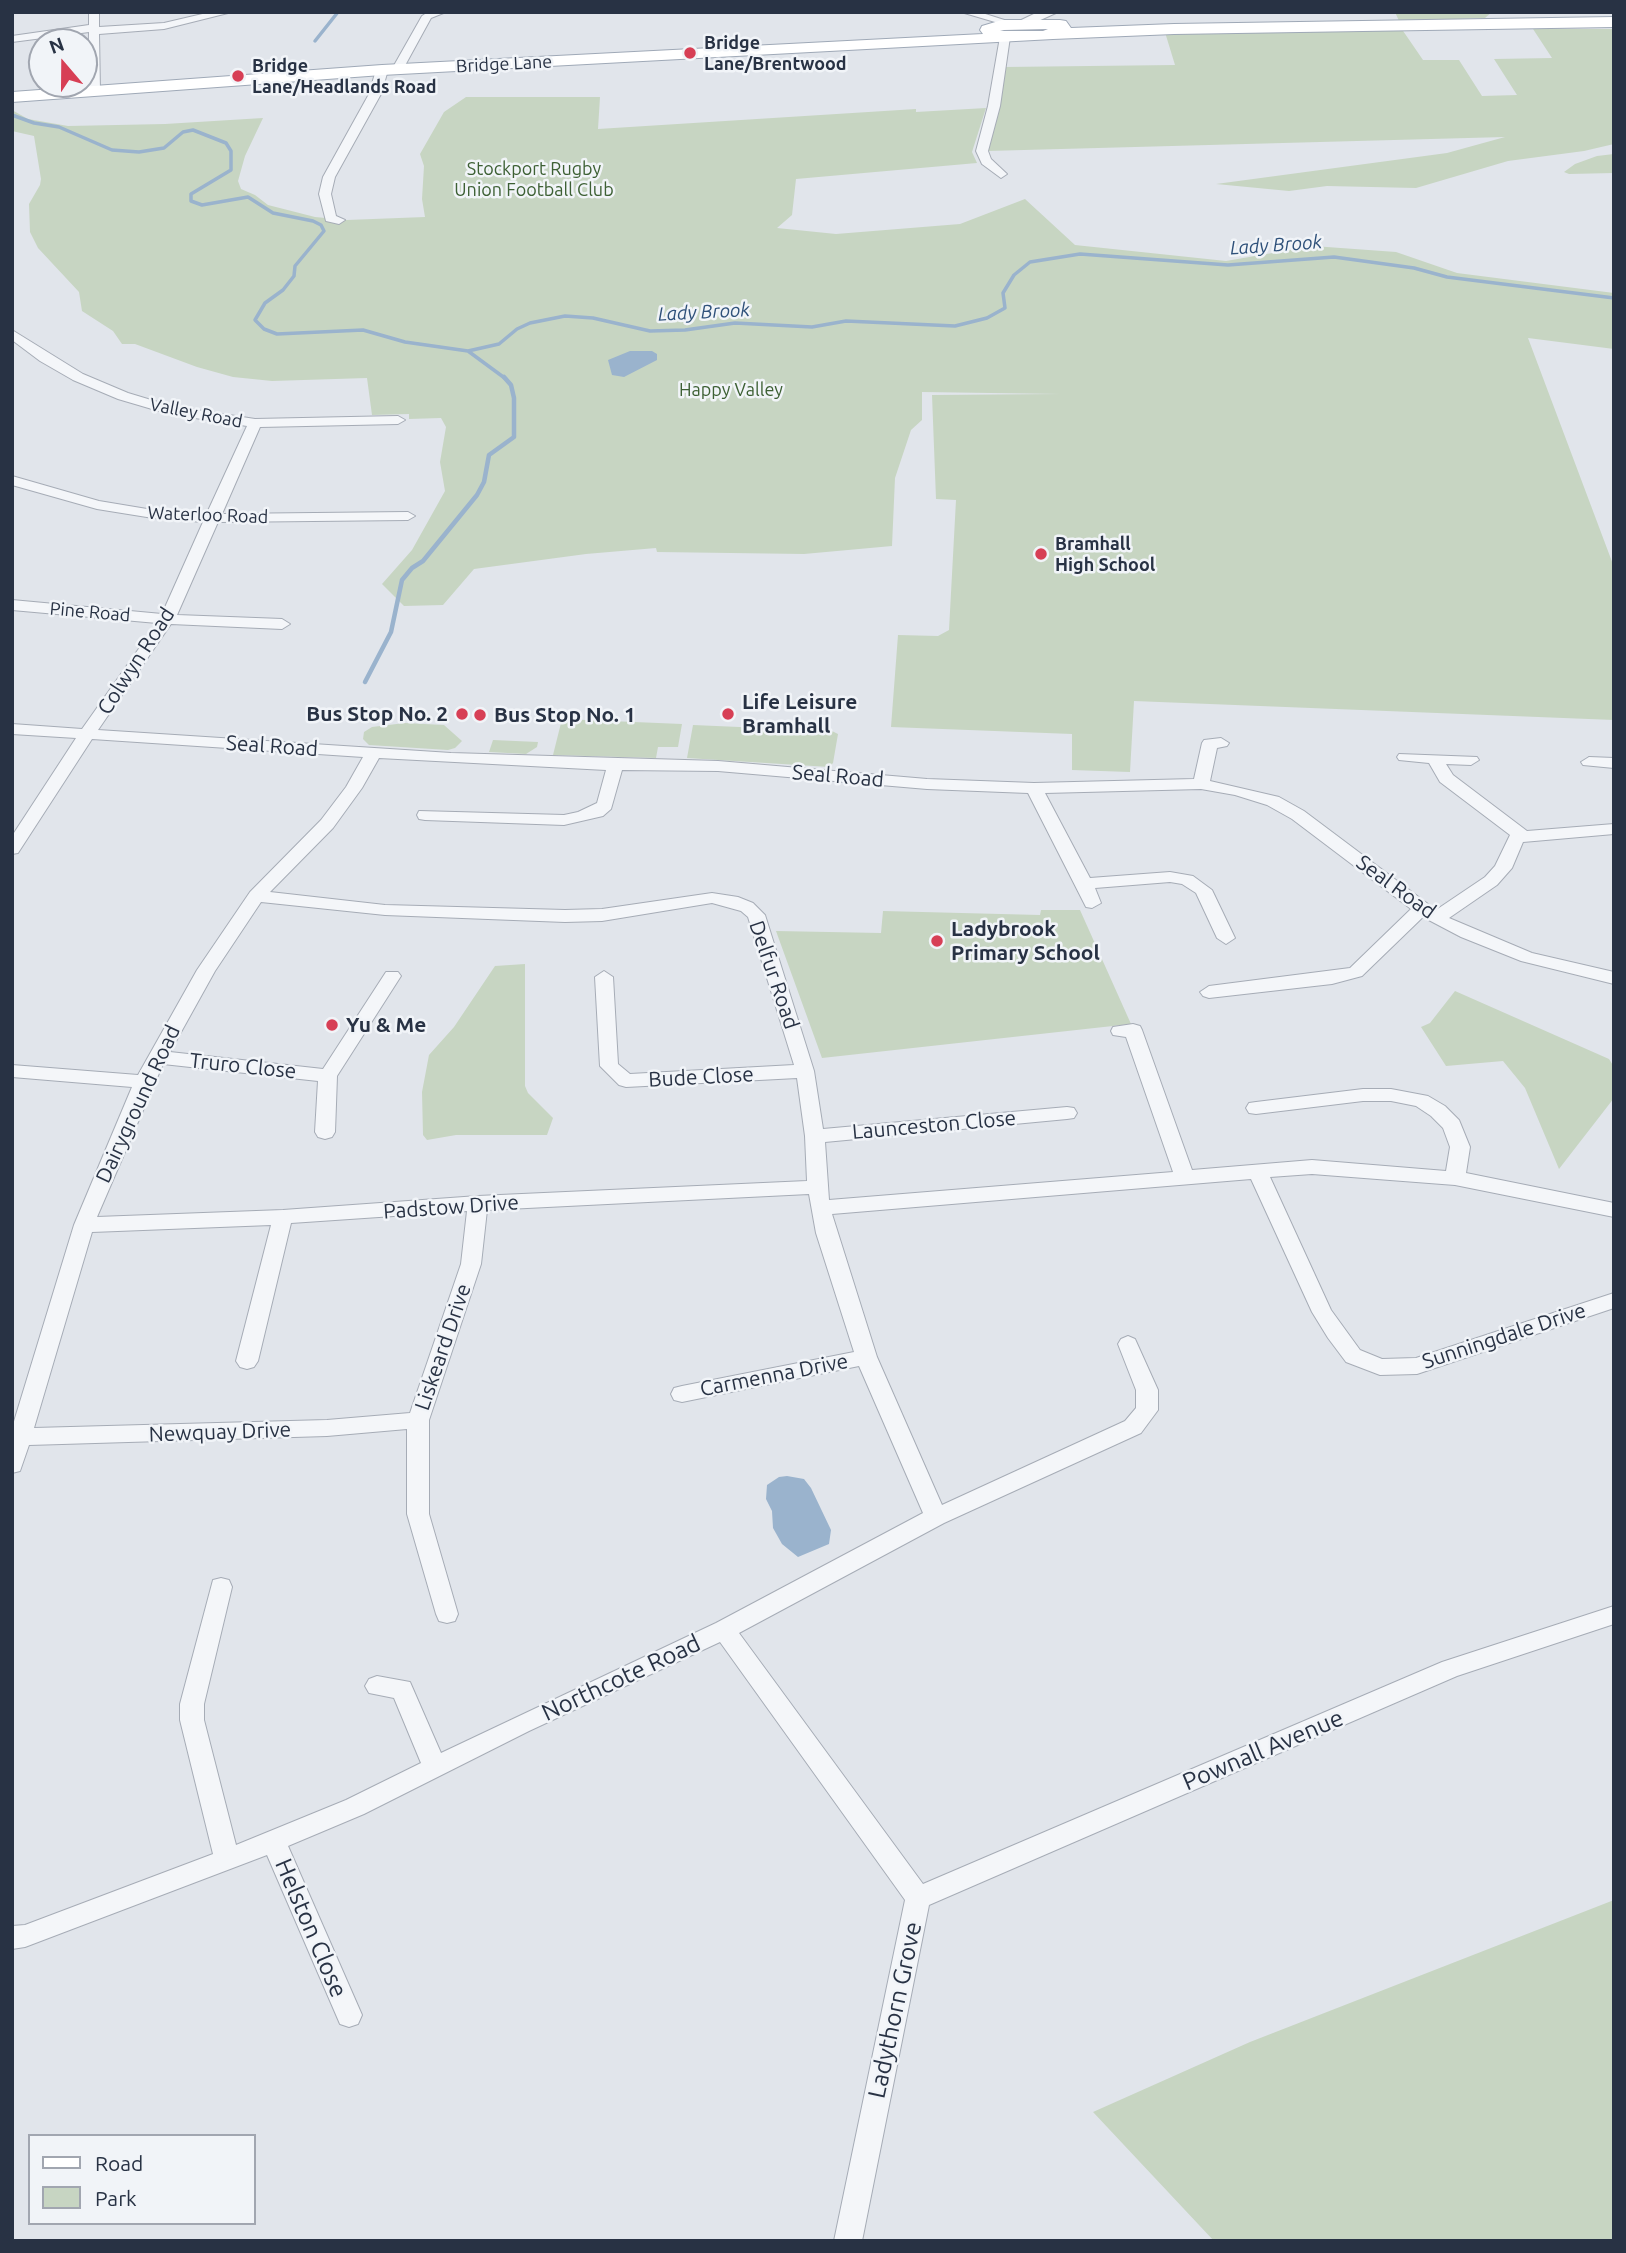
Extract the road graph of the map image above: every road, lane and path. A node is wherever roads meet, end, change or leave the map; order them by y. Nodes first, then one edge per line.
1 (227, 12) edge
2 (441, 12) edge
3 (971, 14) edge
4 (1057, 22) edge
5 (1614, 22) edge
6 (98, 30) edge
7 (1002, 30) junction
8 (390, 70) junction
9 (98, 91) edge
10 (1001, 174) dead end
11 (339, 220) dead end
12 (12, 334) edge
13 (398, 420) dead end
14 (255, 423) junction
15 (12, 480) edge
16 (408, 516) dead end
17 (214, 519) junction
18 (12, 605) edge
19 (167, 619) junction
20 (282, 624) dead end
21 (12, 729) edge
22 (87, 734) junction
23 (1221, 743) dead end
24 (373, 754) junction
25 (1405, 757) dead end
26 (1436, 759) junction
27 (1471, 760) dead end
28 (1589, 762) dead end
29 (615, 765) junction
30 (1613, 765) edge
31 (1201, 784) junction
32 (1034, 788) junction
33 (425, 815) dead end
34 (1614, 829) edge
35 (1521, 835) junction
36 (12, 849) edge
37 (1084, 884) junction
38 (256, 896) junction
39 (1092, 903) dead end
40 (1429, 913) junction
41 (1226, 938) dead end
42 (392, 976) dead end
43 (604, 977) dead end
44 (1614, 978) edge
45 (1209, 992) dead end
46 (1120, 1031) dead end
47 (157, 1057) junction
48 (12, 1071) edge
49 (805, 1071) junction
50 (328, 1076) junction
51 (144, 1082) junction
52 (1056, 1107) dead end
53 (1256, 1108) dead end
54 (325, 1132) dead end
55 (815, 1136) junction
56 (1257, 1170) junction
57 (1184, 1176) junction
58 (1455, 1178) junction
59 (817, 1187) junction
60 (478, 1203) junction
61 (820, 1208) junction
62 (1614, 1210) edge
63 (284, 1217) junction
64 (84, 1226) junction
65 (1614, 1300) edge
66 (1128, 1344) dead end
67 (866, 1357) junction
68 (247, 1361) dead end
69 (681, 1394) dead end
70 (418, 1420) junction
71 (22, 1437) junction
72 (12, 1465) edge
73 (936, 1517) junction
74 (221, 1587) dead end
75 (447, 1614) dead end
76 (1614, 1615) edge
77 (724, 1630) junction
78 (377, 1686) dead end
79 (434, 1766) junction
80 (274, 1841) junction
81 (227, 1860) junction
82 (918, 1898) junction
83 (12, 1938) edge
84 (349, 2015) dead end
85 (848, 2241) edge

1 - 6 street
2 - 8 street
3 - 7 street
3 - 7 street
4 - 5 main road, Bridge Lane
4 - 7 main road, Bridge Lane
7 - 8 main road, Bridge Lane
7 - 10 street
8 - 9 main road, Bridge Lane
8 - 11 street
12 - 14 street, Valley Road
13 - 14 street, Valley Road
14 - 17 street, Colwyn Road
15 - 17 street, Waterloo Road
16 - 17 street, Waterloo Road
17 - 19 street, Colwyn Road
18 - 19 street, Pine Road
19 - 20 street, Pine Road
19 - 22 street, Colwyn Road
21 - 22 street, Seal Road
22 - 24 street, Seal Road
22 - 36 street, Colwyn Road
23 - 31 street
24 - 29 street, Seal Road
24 - 38 street, Dairyground Road
25 - 26 street
26 - 27 street
26 - 35 street
28 - 30 street
29 - 32 street, Seal Road
29 - 33 street
31 - 32 street, Seal Road
31 - 40 street, Seal Road
32 - 37 street
34 - 35 street
35 - 40 street
37 - 39 street
37 - 41 street
38 - 47 street, Dairyground Road
38 - 49 street, Delfur Road
40 - 44 street, Seal Road
40 - 45 street
42 - 50 street
43 - 49 street, Bude Close
46 - 57 street
47 - 50 street, Truro Close
47 - 51 street, Dairyground Road
48 - 51 street
49 - 55 street, Delfur Road
50 - 54 street
51 - 64 street, Dairyground Road
52 - 55 street, Launceston Close
53 - 58 street
55 - 59 street, Delfur Road
56 - 57 street
56 - 58 street
56 - 65 street, Sunningdale Drive
57 - 61 street
58 - 62 street
59 - 60 street, Padstow Drive
59 - 61 street, Delfur Road
60 - 63 street, Padstow Drive
60 - 70 street, Liskeard Drive
61 - 67 street, Delfur Road
63 - 64 street, Padstow Drive
63 - 68 street
64 - 71 street, Dairyground Road
66 - 73 street, Northcote Road
67 - 69 street, Carmenna Drive
67 - 73 street, Delfur Road
70 - 71 street, Newquay Drive
70 - 75 street, Liskeard Drive
71 - 72 street, Dairyground Road
73 - 77 street, Northcote Road
74 - 81 street
76 - 82 street, Pownall Avenue
77 - 79 street, Northcote Road
77 - 82 street, Ladythorn Grove
78 - 79 street
79 - 80 street, Northcote Road
80 - 81 street, Northcote Road
80 - 84 street, Helston Close
81 - 83 street, Northcote Road
82 - 85 street, Ladythorn Grove

